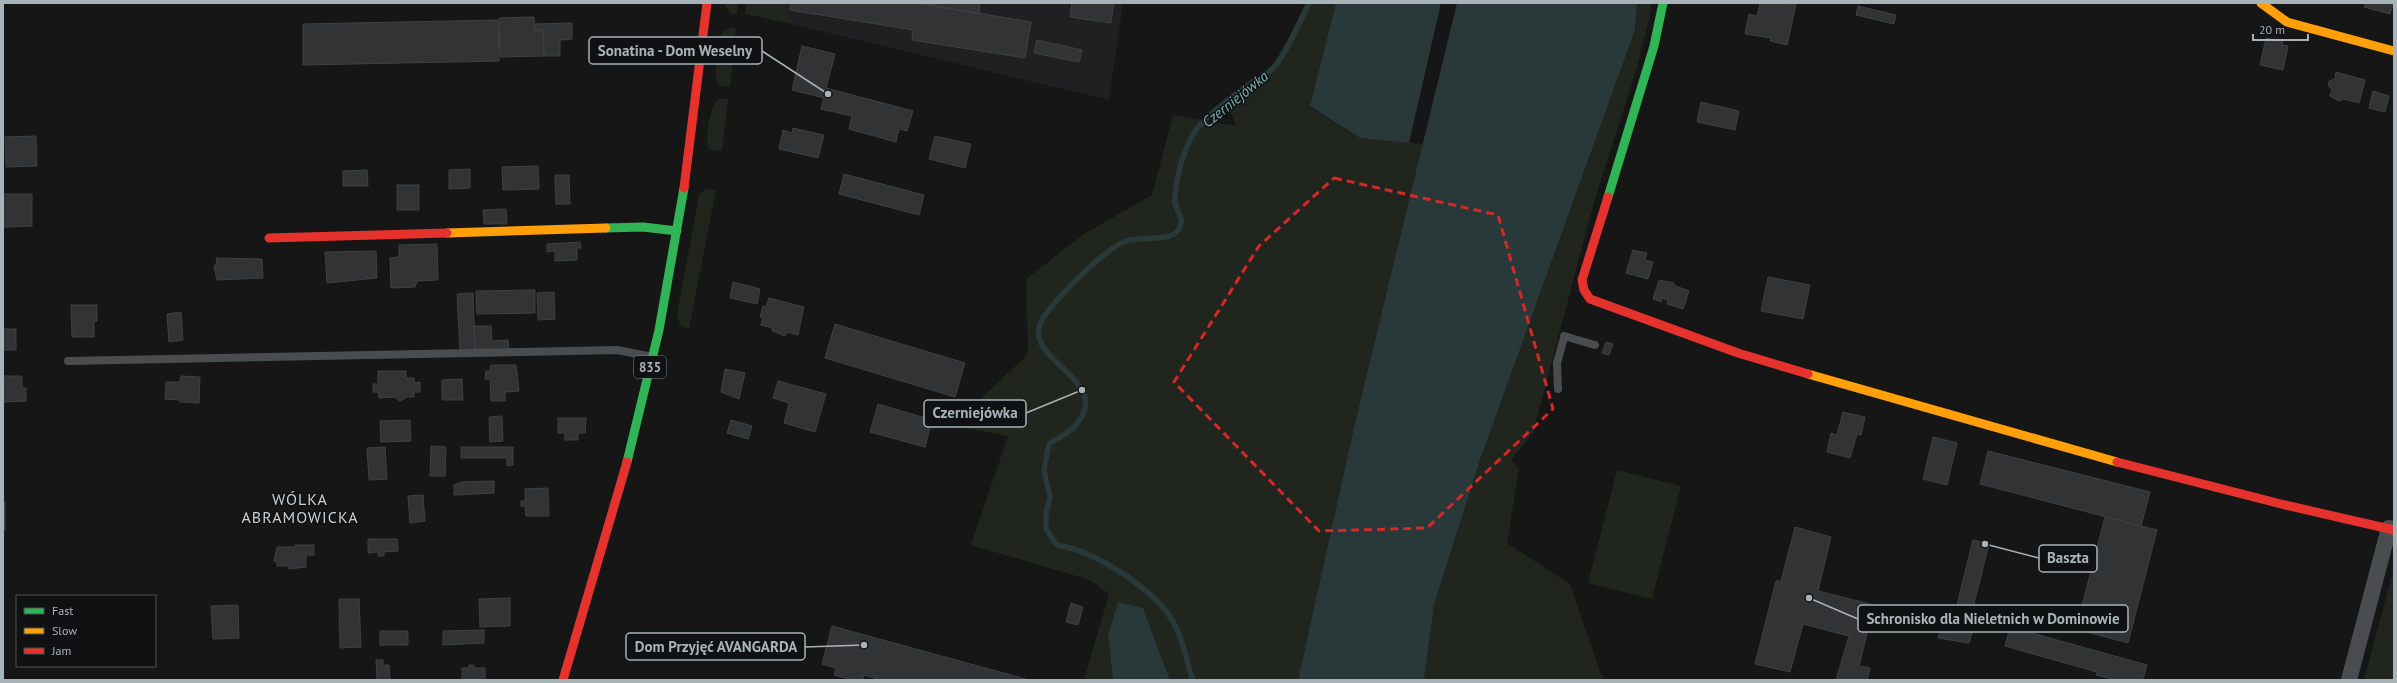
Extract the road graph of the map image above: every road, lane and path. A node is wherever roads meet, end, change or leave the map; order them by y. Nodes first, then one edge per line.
1 (706, 3) edge
2 (1663, 3) edge
3 (2261, 3) edge
4 (2394, 51) edge
5 (676, 231) junction
6 (269, 238) dead end
7 (1595, 345) dead end
8 (653, 357) junction
9 (68, 361) dead end
10 (1558, 389) dead end
11 (2391, 529) edge
12 (563, 680) edge
13 (2349, 680) edge

1 - 5 street, 835
2 - 11 street
3 - 4 street
5 - 6 street
5 - 8 street, 835
7 - 10 lane
8 - 9 lane
8 - 12 street, 835
11 - 13 street

